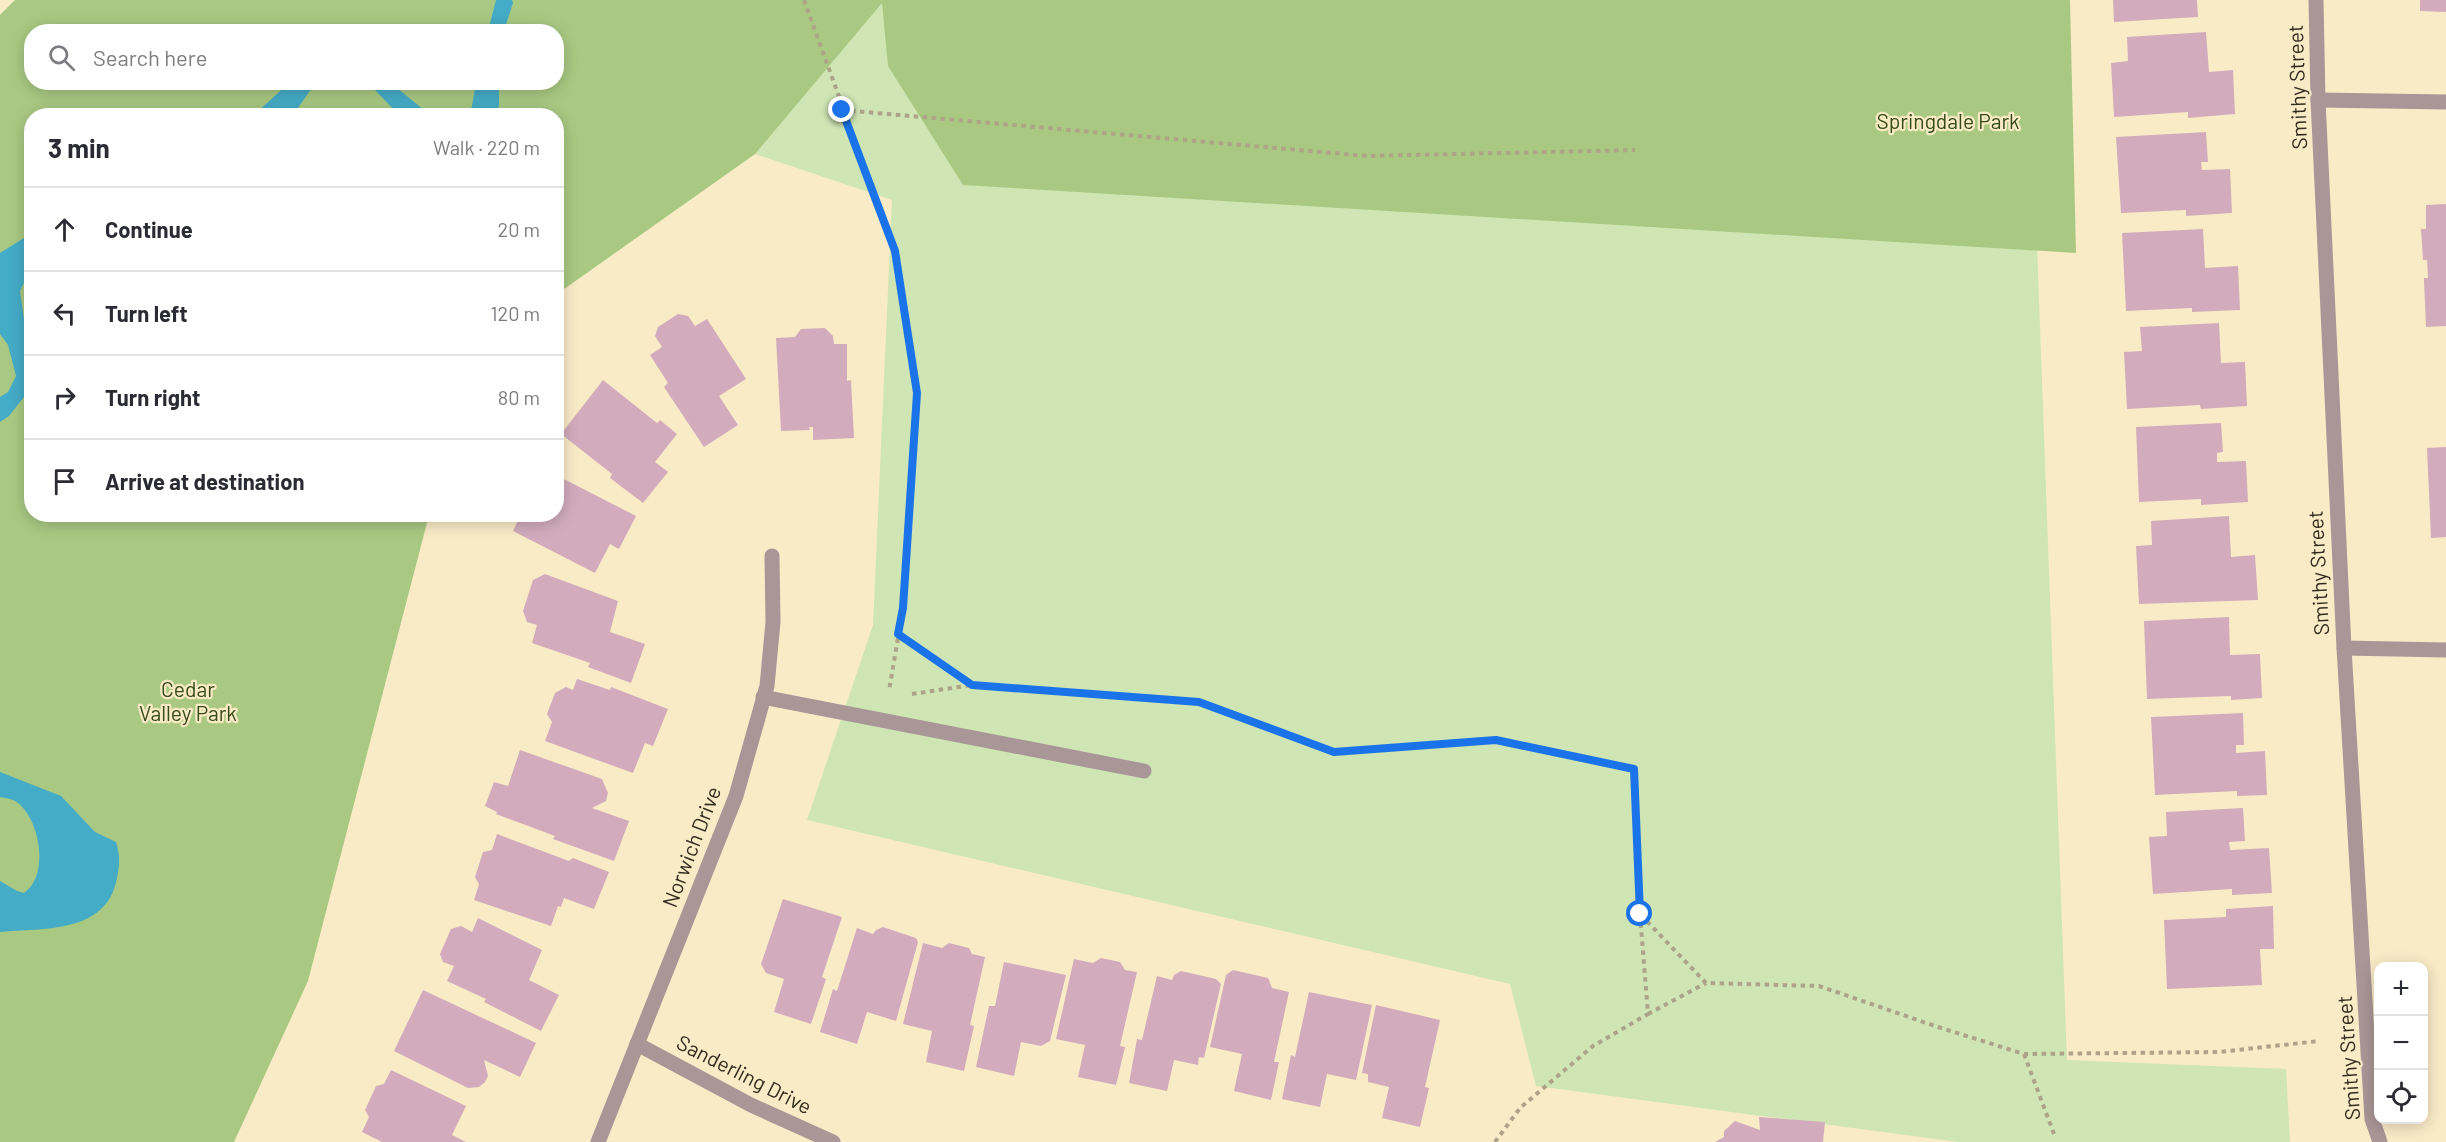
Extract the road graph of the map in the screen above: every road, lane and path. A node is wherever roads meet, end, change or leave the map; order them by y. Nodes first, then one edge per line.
1 (804, 0) edge
2 (2316, 0) edge
3 (2318, 100) junction
4 (2446, 102) edge
5 (842, 110) junction
6 (1635, 150) dead end
7 (772, 556) dead end
8 (898, 634) junction
9 (2344, 648) junction
10 (2446, 650) edge
11 (972, 685) junction
12 (763, 697) junction
13 (887, 698) junction
14 (880, 719) junction
15 (1144, 771) dead end
16 (1640, 914) junction
17 (1706, 983) junction
18 (1648, 1014) junction
19 (2319, 1041) dead end
20 (637, 1044) junction
21 (2024, 1054) junction
22 (2054, 1134) dead end
23 (598, 1142) edge
24 (833, 1142) edge
25 (1495, 1142) edge
26 (2380, 1142) edge

1 - 5 path
2 - 3 street, Smithy Street
3 - 4 street
3 - 9 street, Smithy Street
5 - 6 path
5 - 8 path
7 - 12 street, Norwich Drive
8 - 11 path
8 - 13 path
9 - 10 street
9 - 26 street, Smithy Street
11 - 13 path
11 - 16 path
12 - 14 street
12 - 20 street, Norwich Drive
13 - 14 path
14 - 15 street
16 - 17 path
16 - 18 path
17 - 18 path
17 - 21 path
18 - 25 path
19 - 21 path
20 - 23 street, Norwich Drive
20 - 24 street, Sanderling Drive
21 - 22 path

